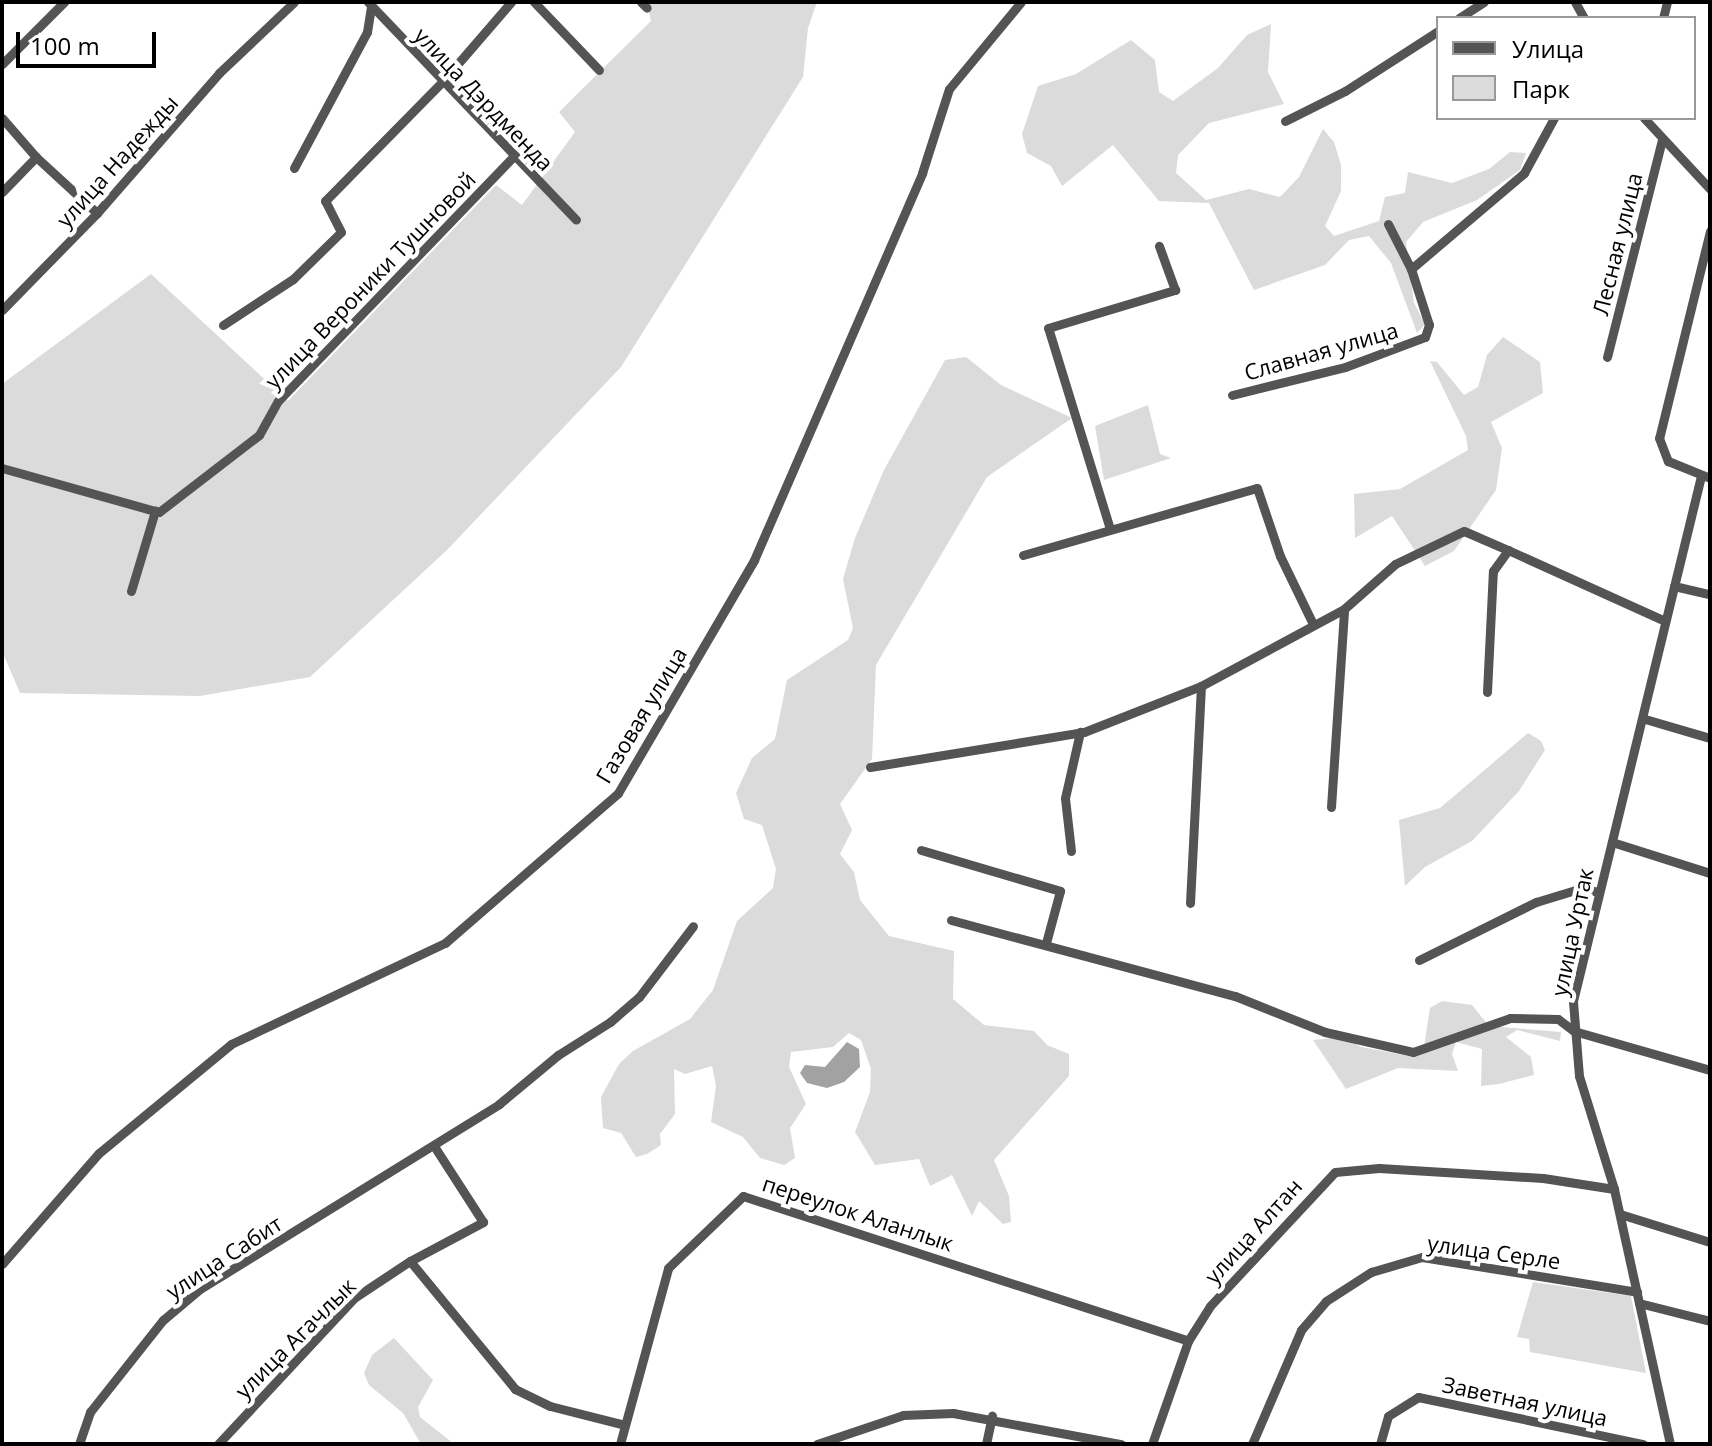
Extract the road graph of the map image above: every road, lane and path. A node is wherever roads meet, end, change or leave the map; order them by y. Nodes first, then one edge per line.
1 (64, 2) edge
2 (294, 2) edge
3 (511, 2) edge
4 (534, 2) edge
5 (1021, 2) edge
6 (1484, 2) edge
7 (369, 4) edge
8 (1462, 16) edge
9 (1436, 32) edge
10 (2, 64) edge
11 (599, 70) dead end
12 (442, 82) junction
13 (2, 118) edge
14 (1553, 120) edge
15 (1646, 120) edge
16 (1285, 121) dead end
17 (1662, 140) junction
18 (515, 155) junction
19 (36, 157) junction
20 (294, 168) dead end
21 (1710, 189) edge
22 (2, 192) edge
23 (97, 213) junction
24 (576, 220) dead end
25 (1388, 224) dead end
26 (1710, 231) edge
27 (1159, 246) dead end
28 (1411, 269) junction
29 (2, 310) edge
30 (223, 325) dead end
31 (1607, 357) dead end
32 (1232, 395) dead end
33 (2, 468) edge
34 (1706, 477) edge
35 (155, 511) junction
36 (1110, 529) junction
37 (1508, 550) junction
38 (1023, 555) dead end
39 (1674, 586) junction
40 (131, 591) dead end
41 (1710, 594) edge
42 (1344, 609) junction
43 (1665, 621) junction
44 (1312, 622) junction
45 (1201, 686) junction
46 (1487, 692) dead end
47 (1645, 719) junction
48 (1080, 732) junction
49 (1710, 738) edge
50 (870, 767) dead end
51 (1331, 807) dead end
52 (1612, 842) junction
53 (921, 850) dead end
54 (1071, 851) dead end
55 (1710, 873) edge
56 (1598, 892) junction
57 (1190, 903) dead end
58 (951, 920) dead end
59 (693, 926) dead end
60 (1046, 943) junction
61 (1419, 960) dead end
62 (1574, 1031) junction
63 (1710, 1070) edge
64 (434, 1146) junction
65 (1614, 1189) junction
66 (1620, 1214) junction
67 (1710, 1242) edge
68 (410, 1261) junction
69 (2, 1264) edge
70 (1638, 1298) junction
71 (1710, 1321) edge
72 (1188, 1341) junction
73 (992, 1416) junction
74 (625, 1425) junction
75 (79, 1444) edge
76 (218, 1444) edge
77 (620, 1444) edge
78 (817, 1444) edge
79 (986, 1444) edge
80 (1121, 1444) edge
81 (1152, 1444) edge
82 (1252, 1444) edge
83 (1380, 1444) edge
84 (1643, 1444) edge
85 (1670, 1444) edge

1 - 10 street
2 - 23 street, улица Надежды
3 - 12 street
4 - 11 street
5 - 69 street, Газовая улица
6 - 8 street
7 - 12 street, улица Дэрдменда
7 - 20 street
9 - 16 street
12 - 18 street, улица Дэрдменда
12 - 30 street
13 - 19 street
14 - 28 street
15 - 17 street
17 - 21 street
17 - 31 street, Лесная улица
18 - 24 street, улица Дэрдменда
18 - 35 street, улица Вероники Тушновой
19 - 22 street
19 - 23 street
23 - 29 street, улица Надежды
25 - 28 street
26 - 34 street
27 - 36 street
28 - 32 street, Славная улица
33 - 35 street
34 - 39 street, улица Уртак
35 - 40 street
36 - 38 street
36 - 44 street
37 - 42 street
37 - 43 street
37 - 46 street
39 - 41 street
39 - 43 street, улица Уртак
42 - 44 street
42 - 51 street
43 - 47 street, улица Уртак
44 - 45 street
45 - 48 street
45 - 57 street
47 - 49 street
47 - 52 street, улица Уртак
48 - 50 street
48 - 54 street
52 - 55 street
52 - 56 street, улица Уртак
53 - 60 street
56 - 61 street
56 - 62 street, улица Уртак
58 - 60 street
59 - 64 street, улица Сабит
60 - 62 street
62 - 63 street
62 - 65 street, улица Уртак
64 - 68 street, улица Агачлык
64 - 75 street, улица Сабит
65 - 66 street, улица Уртак
65 - 72 street, улица Алтан
66 - 67 street
66 - 70 street, улица Уртак
68 - 74 street
68 - 76 street, улица Агачлык
70 - 71 street, улица Серле
70 - 82 street, улица Серле
70 - 85 street, улица Уртак
72 - 74 street, переулок Аланлык
72 - 81 street, улица Алтан
73 - 78 street
73 - 79 street
73 - 80 street
74 - 77 street, переулок Аланлык
83 - 84 street, Заветная улица

